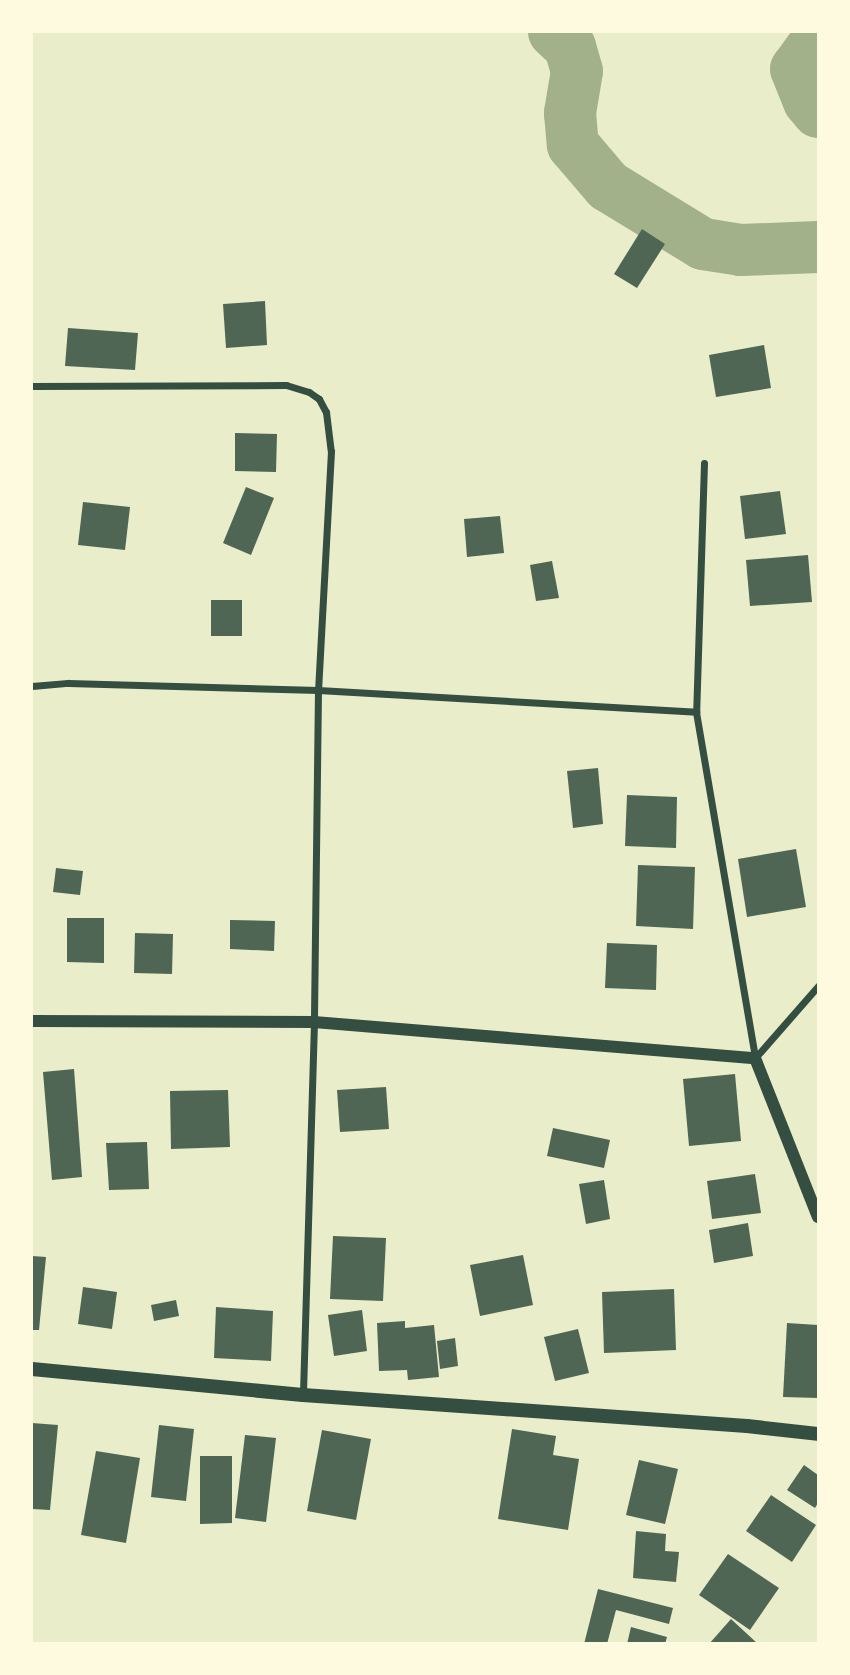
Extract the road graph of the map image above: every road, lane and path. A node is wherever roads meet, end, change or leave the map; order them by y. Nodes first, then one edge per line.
1 (32, 386) edge
2 (704, 463) dead end
3 (32, 686) edge
4 (318, 690) junction
5 (696, 712) junction
6 (818, 986) edge
7 (32, 1021) edge
8 (314, 1022) junction
9 (755, 1058) junction
10 (818, 1217) edge
11 (32, 1369) edge
12 (303, 1395) junction
13 (818, 1434) edge

1 - 4 street
2 - 5 street
3 - 4 street
4 - 5 street
4 - 8 street
5 - 9 street
6 - 9 street
7 - 8 street
8 - 9 street
8 - 12 street
9 - 10 street
11 - 12 main road
12 - 13 main road

